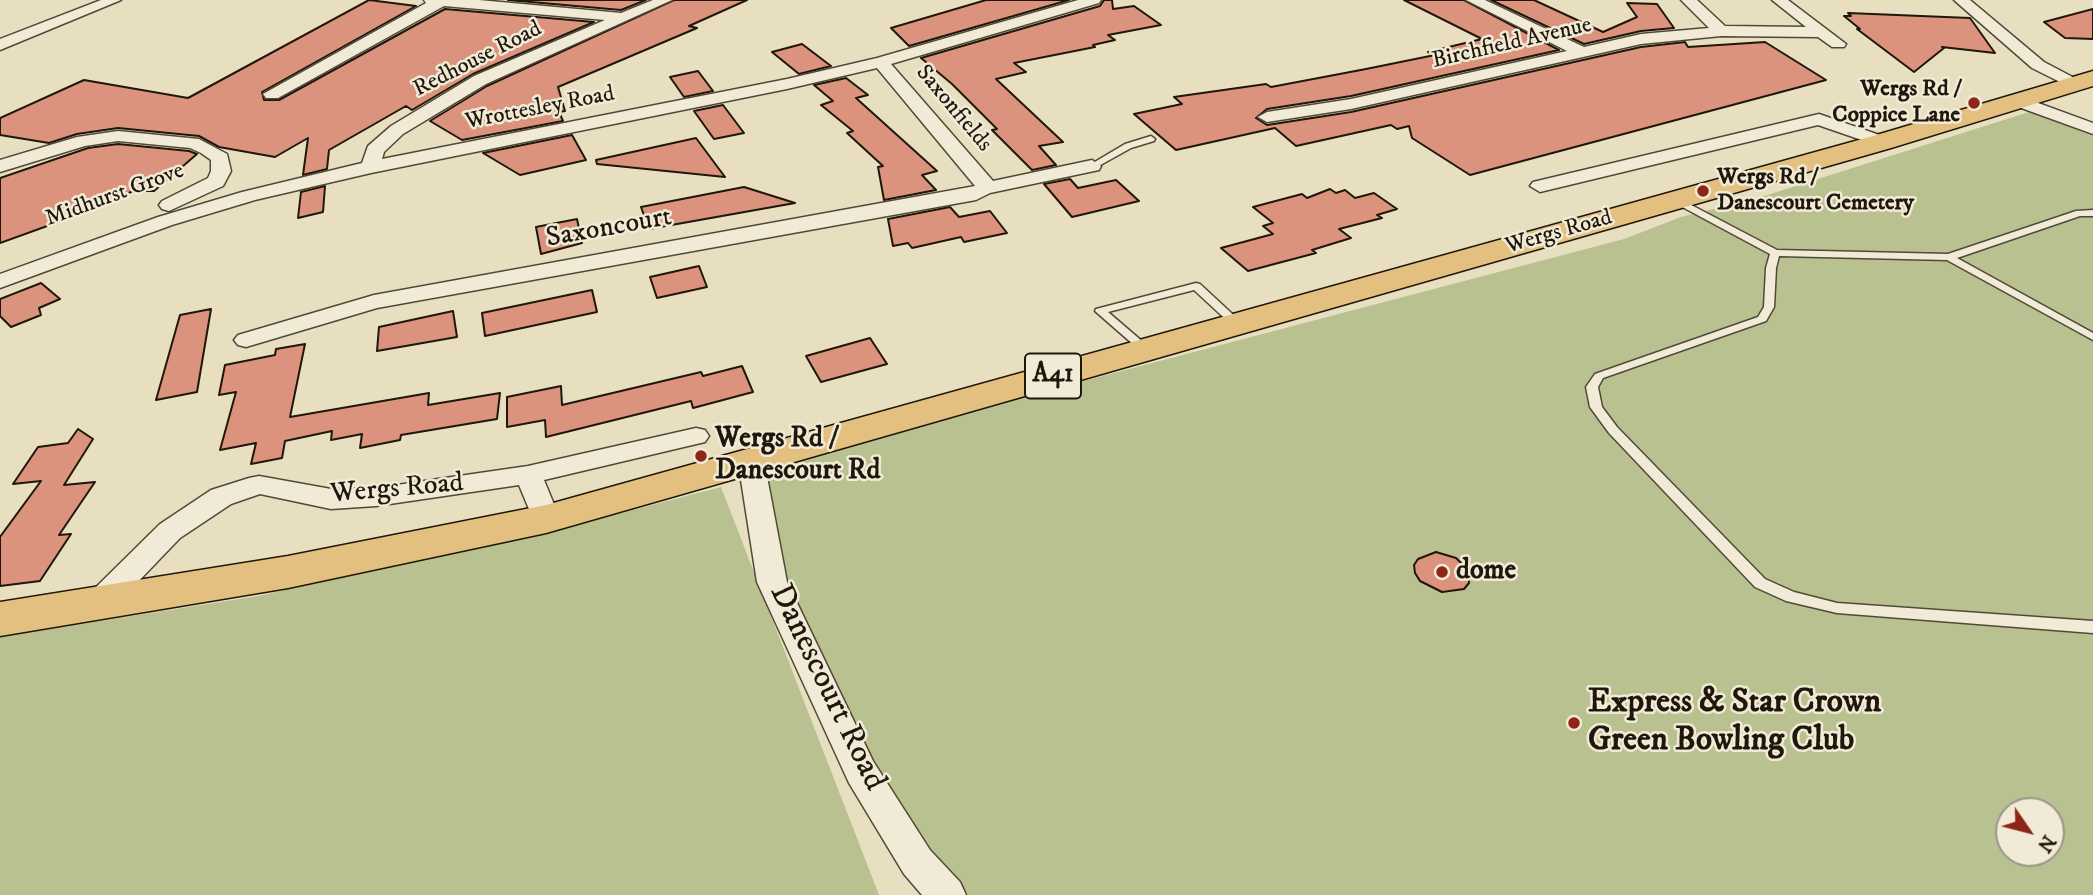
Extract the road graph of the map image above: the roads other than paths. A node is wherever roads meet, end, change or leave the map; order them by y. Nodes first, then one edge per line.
1 (114, 0) edge
2 (665, 0) edge
3 (1094, 0) edge
4 (1473, 0) edge
5 (1688, 0) edge
6 (1779, 0) edge
7 (1961, 0) edge
8 (436, 1) edge
9 (622, 18) junction
10 (1721, 31) junction
11 (1822, 32) junction
12 (0, 33) edge
13 (32, 33) junction
14 (1838, 44) dead end
15 (0, 45) edge
16 (1581, 52) junction
17 (881, 62) junction
18 (2084, 80) edge
19 (272, 94) dead end
20 (2019, 101) junction
21 (1315, 109) joint
22 (1267, 117) dead end
23 (2093, 129) edge
24 (1151, 139) dead end
25 (1882, 142) junction
26 (5, 161) edge
27 (1092, 166) joint
28 (371, 167) junction
29 (1541, 186) dead end
30 (984, 189) junction
31 (1676, 200) junction
32 (2093, 213) edge
33 (1775, 253) junction
34 (1949, 257) junction
35 (0, 262) edge
36 (0, 281) edge
37 (1237, 324) junction
38 (2093, 337) edge
39 (246, 340) dead end
40 (1146, 350) junction
41 (696, 436) dead end
42 (751, 461) junction
43 (528, 475) junction
44 (546, 519) junction
45 (99, 603) junction
46 (0, 619) edge
47 (2093, 627) edge
48 (947, 895) edge

1 - 13 street
2 - 9 street, Redhouse Road
3 - 17 street, Wrottesley Road
4 - 16 street
5 - 10 street
6 - 11 street
7 - 18 street
8 - 9 street
8 - 19 street
9 - 28 street, Redhouse Road
10 - 11 street, Birchfield Avenue
10 - 16 street, Birchfield Avenue
11 - 14 street
12 - 13 street
13 - 15 street
16 - 21 street, Birchfield Avenue
17 - 28 street, Wrottesley Road
17 - 30 street, Saxonfields
18 - 20 highway, Wergs Road / A41
20 - 23 street
20 - 25 highway, Wergs Road / A41
21 - 22 street
24 - 27 lane
25 - 29 street, Wergs Road
25 - 31 highway, Wergs Road / A41
26 - 35 street, Midhurst Grove
27 - 30 street, Saxoncourt
28 - 36 street, Wrottesley Road
30 - 39 street, Saxoncourt
31 - 33 lane
31 - 37 highway, Wergs Road / A41
32 - 34 lane
33 - 34 lane
33 - 47 lane
34 - 38 lane
37 - 40 highway, Wergs Road / A41
37 - 40 lane
40 - 42 highway, Wergs Road / A41
41 - 43 street, Wergs Road
42 - 44 highway, Wergs Road / A41
42 - 48 street, Danescourt Road
43 - 44 street
43 - 45 street, Wergs Road
44 - 45 highway, Wergs Road / A41
45 - 46 highway, Wergs Road / A41

